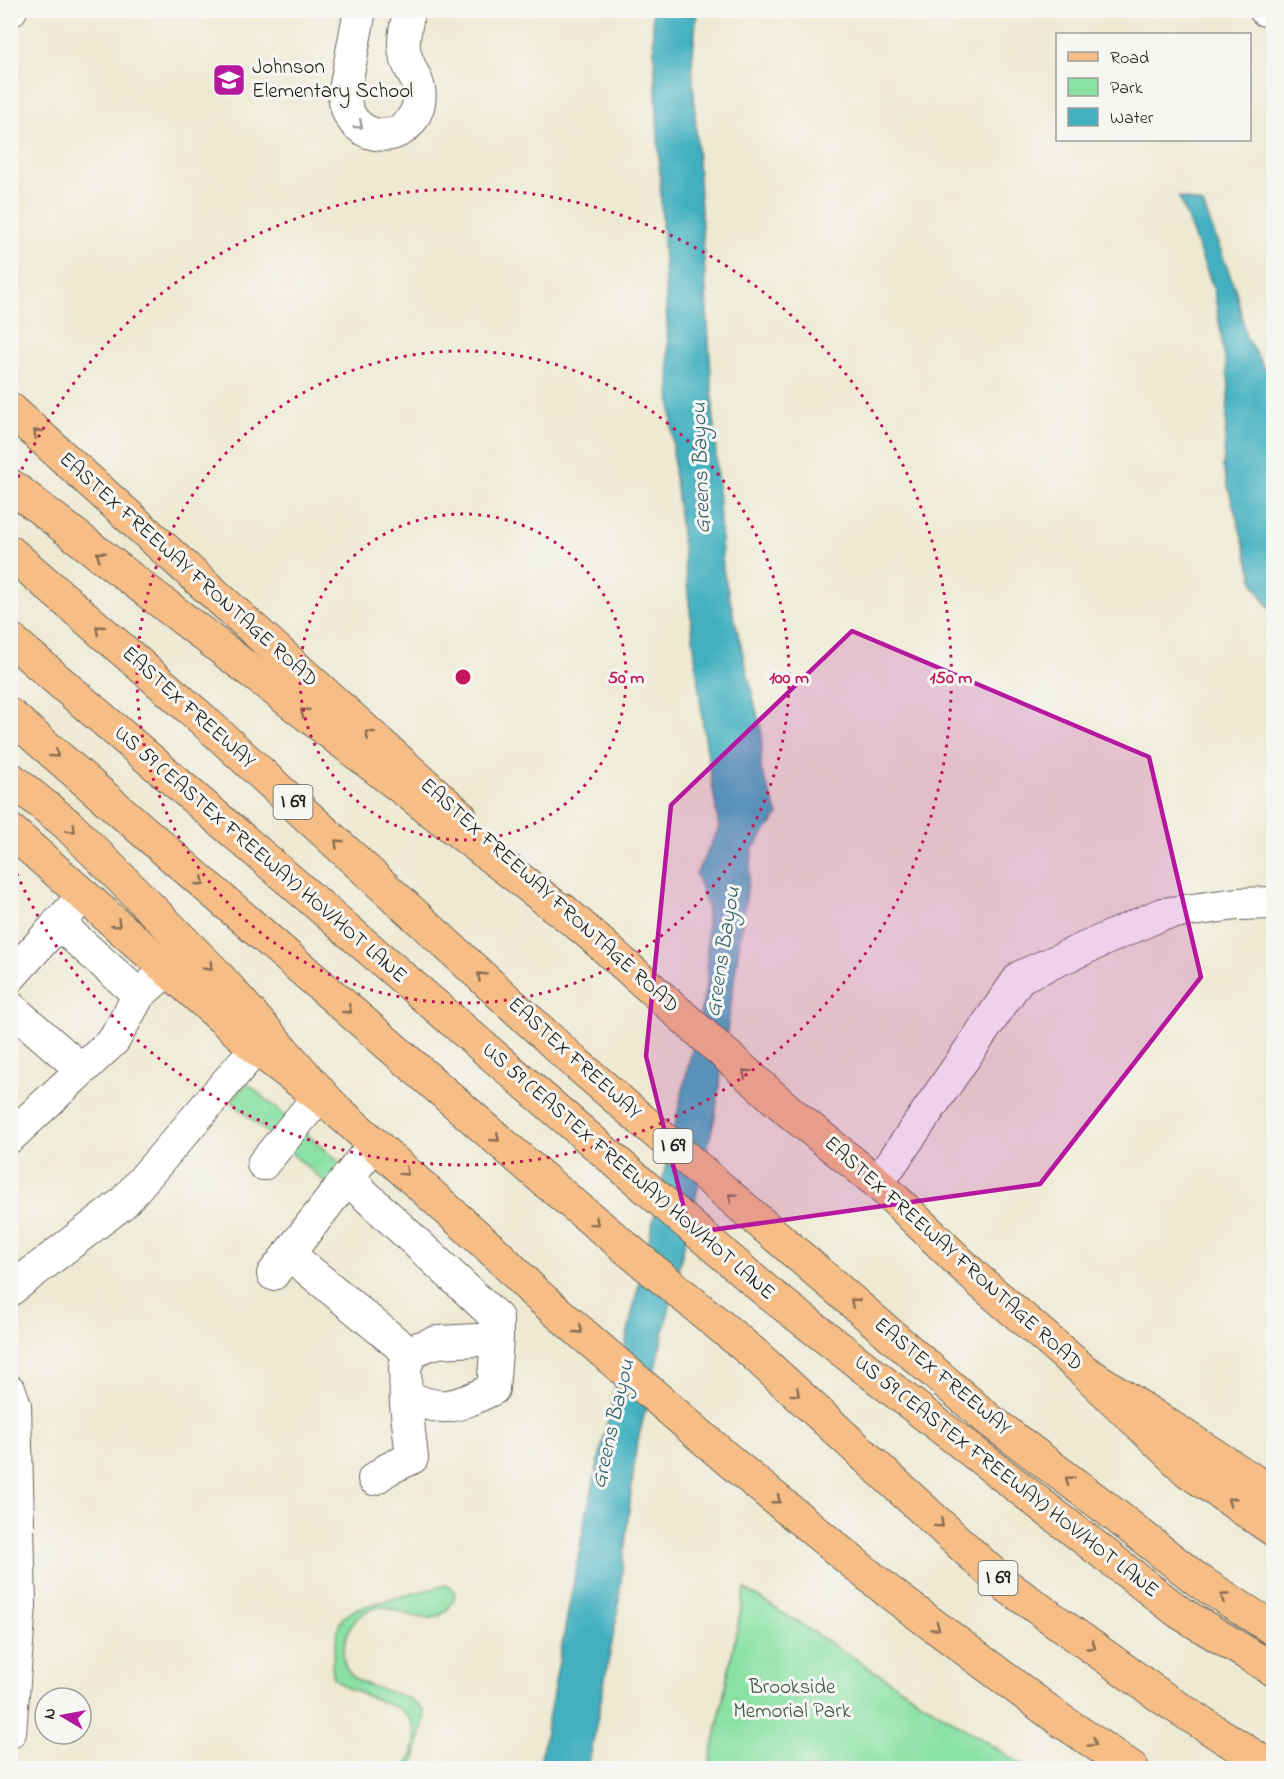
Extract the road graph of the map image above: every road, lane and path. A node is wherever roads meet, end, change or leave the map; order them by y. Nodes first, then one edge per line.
1 (360, 10) edge
2 (409, 10) edge
3 (1265, 10) edge
4 (1274, 12) edge
5 (10, 409) edge
6 (10, 485) edge
7 (10, 552) edge
8 (10, 639) edge
9 (10, 715) edge
10 (10, 778) edge
11 (10, 830) edge
12 (84, 895) junction
13 (1274, 903) edge
14 (58, 923) junction
15 (583, 928) junction
16 (168, 969) junction
17 (10, 977) edge
18 (139, 995) junction
19 (10, 1007) edge
20 (256, 1048) junction
21 (82, 1070) junction
22 (325, 1100) junction
23 (10, 1137) edge
24 (374, 1144) junction
25 (263, 1164) dead end
26 (347, 1178) junction
27 (878, 1183) junction
28 (10, 1290) edge
29 (497, 1339) junction
30 (411, 1355) junction
31 (1084, 1371) junction
32 (10, 1390) edge
33 (406, 1396) junction
34 (374, 1479) dead end
35 (1274, 1494) edge
36 (1274, 1530) edge
37 (1274, 1629) edge
38 (13, 1662) edge
39 (1274, 1670) edge
40 (10, 1732) edge
41 (1132, 1768) edge
42 (1272, 1768) edge

1 -> 2 street
3 - 4 street
15 -> 5 main road, EASTEX FREEWAY FRONTAGE ROAD
15 -> 6 main road
37 -> 7 main road, EASTEX FREEWAY / I 69
8 - 39 main road, US 59 (EASTEX FREEWAY) HOV/HOT LANE
9 -> 42 main road, I 69
10 -> 22 main road
11 - 12 main road
12 - 14 street
12 -> 16 main road
13 - 27 street
14 - 17 street
14 - 18 street
27 -> 15 main road, EASTEX FREEWAY FRONTAGE ROAD
16 - 18 street
16 - 20 main road
18 - 21 street
19 - 21 street
20 - 22 main road
20 - 28 street
21 - 23 street
22 - 24 main road
22 - 25 street
24 - 26 street
24 -> 41 main road
26 - 29 street
26 - 30 street
27 - 31 main road, EASTEX FREEWAY FRONTAGE ROAD
29 - 30 street
29 - 33 street
30 - 33 street
31 - 35 main road, EASTEX FREEWAY FRONTAGE ROAD
36 -> 31 main road
32 - 38 street
33 - 34 street
38 - 40 street

